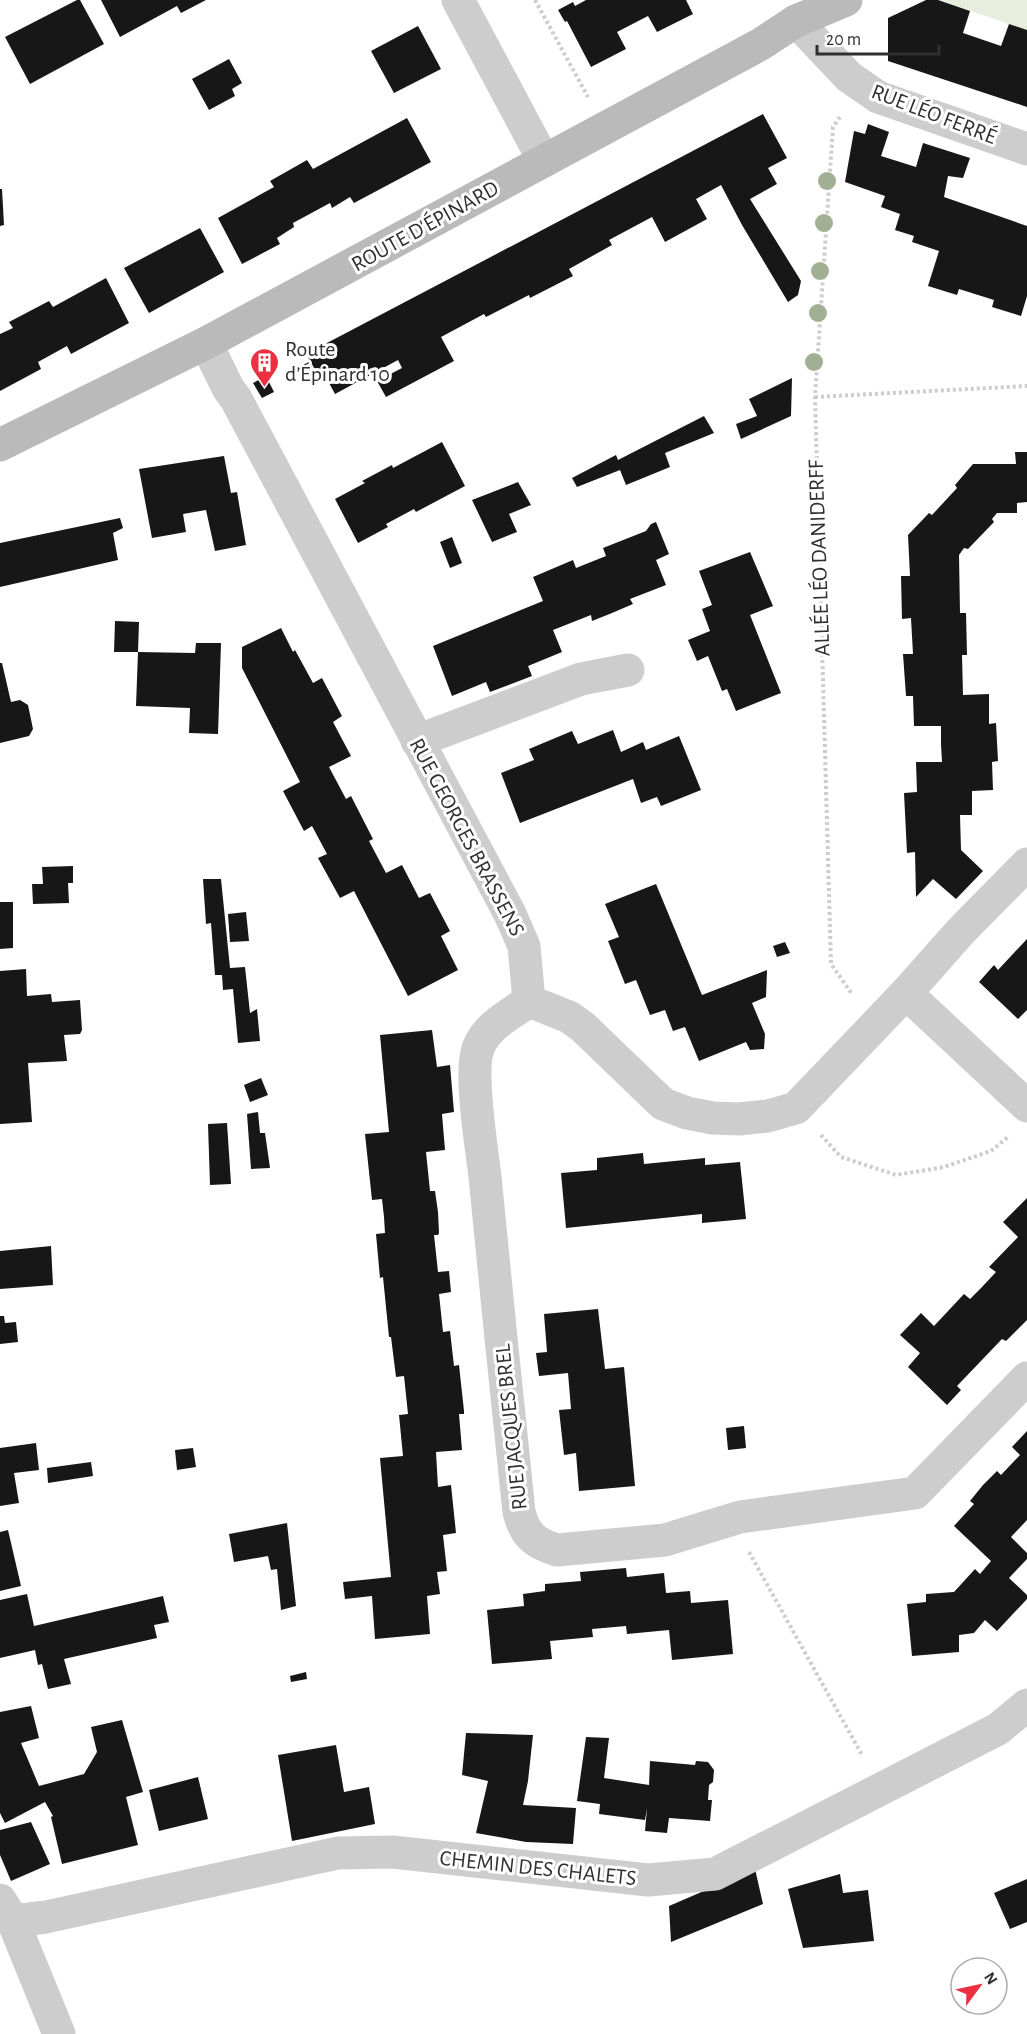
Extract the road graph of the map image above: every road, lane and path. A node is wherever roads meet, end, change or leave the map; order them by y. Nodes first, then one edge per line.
1 (458, 0) edge
2 (535, 0) edge
3 (844, 0) edge
4 (796, 21) junction
5 (593, 105) dead end
6 (843, 111) dead end
7 (1027, 149) edge
8 (544, 160) junction
9 (206, 343) junction
10 (1027, 386) edge
11 (814, 397) junction
12 (0, 445) edge
13 (628, 670) dead end
14 (417, 741) junction
15 (1027, 864) edge
16 (906, 993) junction
17 (529, 1001) junction
18 (857, 1001) dead end
19 (796, 1108) junction
20 (1020, 1119) edge
21 (1027, 1378) edge
22 (745, 1543) dead end
23 (1027, 1705) edge
24 (881, 1789) junction
25 (7, 1911) edge
26 (58, 2034) edge

1 - 8 street
2 - 5 path
3 - 4 main road, ROUTE D'ÉPINARD
4 - 7 street, RUE LÉO FERRÉ
4 - 8 main road, ROUTE D'ÉPINARD
6 - 11 path, ALLÉE LÉO DANIDERFF
8 - 9 main road, ROUTE D'ÉPINARD
9 - 12 main road, ROUTE D'ÉPINARD
9 - 14 street, RUE GEORGES BRASSENS
10 - 11 path
11 - 18 path, ALLÉE LÉO DANIDERFF
13 - 14 street
14 - 17 street, RUE GEORGES BRASSENS
15 - 16 street
16 - 19 street
16 - 20 street
17 - 19 street
17 - 21 street, RUE JACQUES BREL
19 - 20 path
22 - 24 path
23 - 24 street, CHEMIN DES CHALETS
24 - 25 street, CHEMIN DES CHALETS
25 - 26 street

